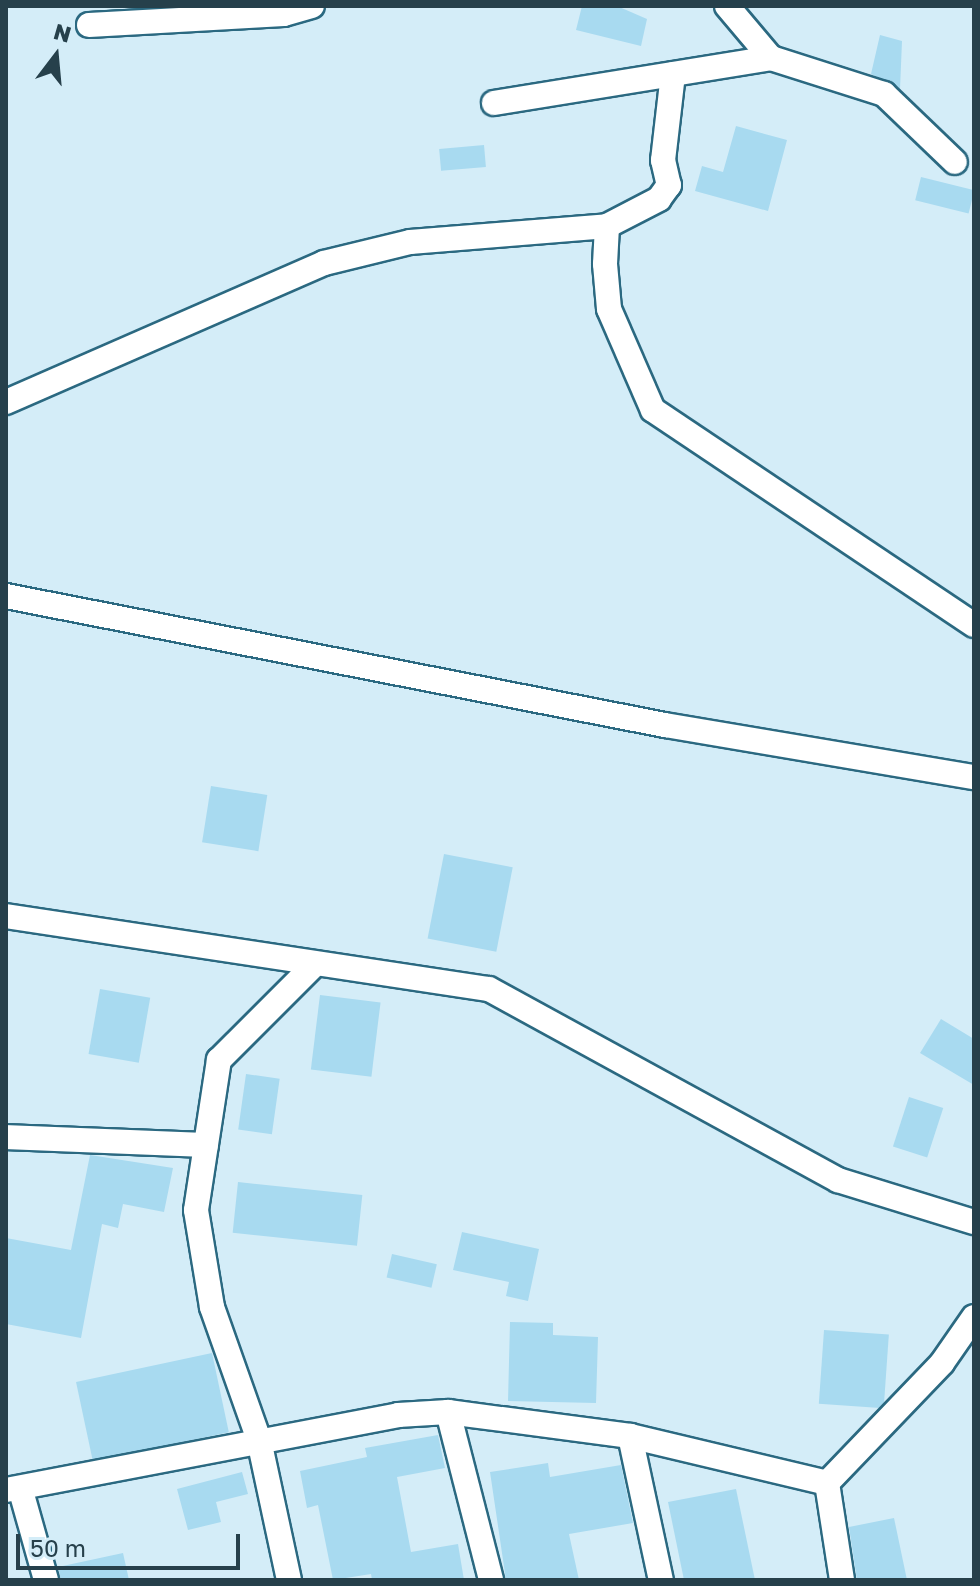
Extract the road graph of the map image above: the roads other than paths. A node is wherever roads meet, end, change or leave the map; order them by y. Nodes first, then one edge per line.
1 (312, 6) edge
2 (727, 6) edge
3 (89, 25) dead end
4 (771, 58) junction
5 (673, 74) junction
6 (494, 103) dead end
7 (955, 162) dead end
8 (607, 226) junction
9 (6, 402) edge
10 (6, 596) edge
11 (974, 625) edge
12 (974, 777) edge
13 (6, 916) edge
14 (313, 966) junction
15 (6, 1137) edge
16 (206, 1145) junction
17 (974, 1222) edge
18 (974, 1317) edge
19 (448, 1412) junction
20 (630, 1436) junction
21 (259, 1440) junction
22 (827, 1483) junction
23 (14, 1490) edge
24 (839, 1579) edge
25 (46, 1580) edge
26 (289, 1580) edge
27 (491, 1580) edge
28 (661, 1580) edge

1 - 3 street
2 - 4 street
4 - 5 street
4 - 7 street
5 - 6 street
5 - 8 street
8 - 9 street
8 - 11 street
10 - 12 street
13 - 14 street
14 - 16 street
14 - 17 street
15 - 16 street
16 - 21 street
18 - 22 street
19 - 20 street
19 - 21 street
19 - 27 street
20 - 22 street
20 - 28 street
21 - 23 street
21 - 26 street
22 - 24 street
23 - 25 street

